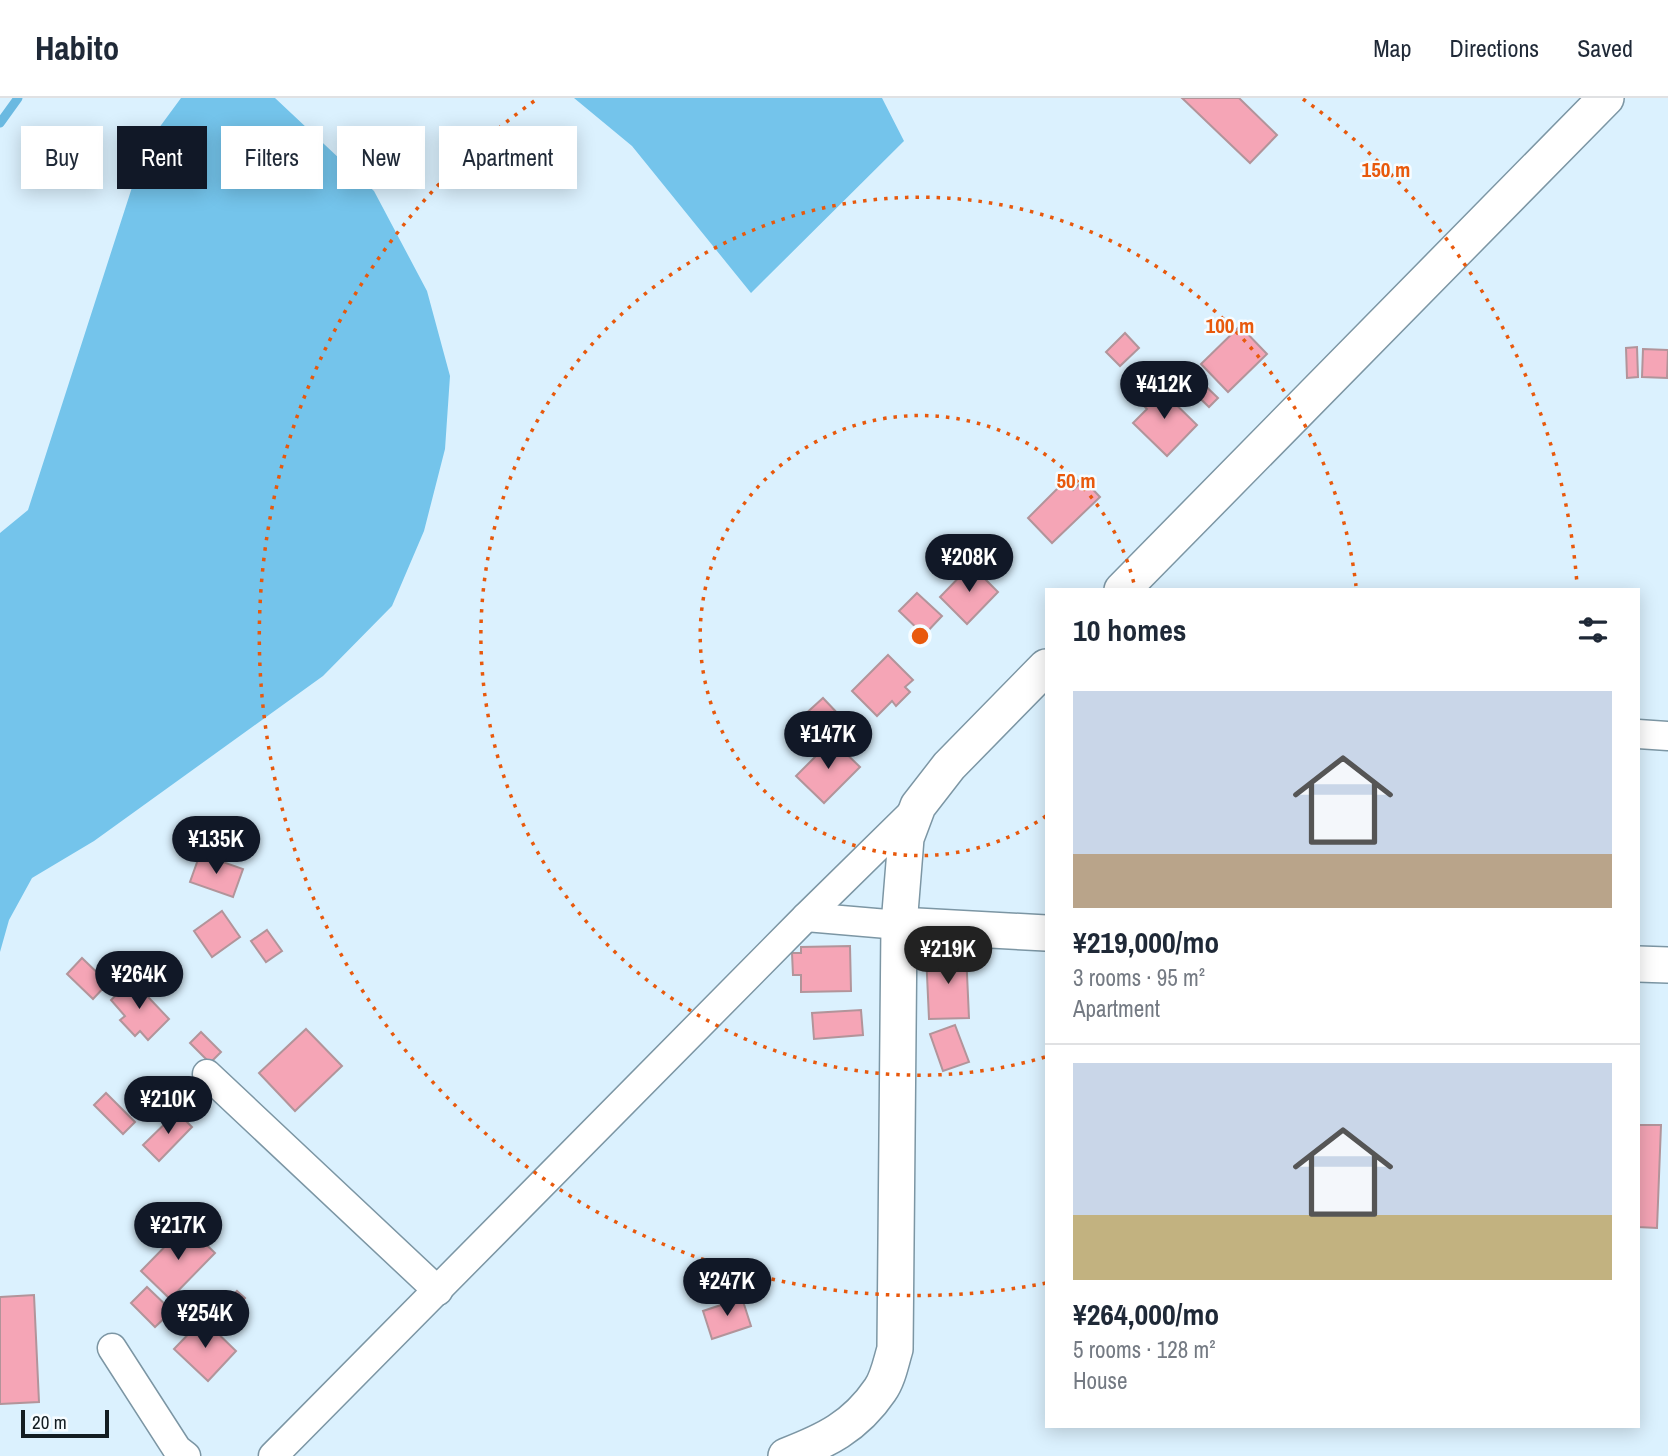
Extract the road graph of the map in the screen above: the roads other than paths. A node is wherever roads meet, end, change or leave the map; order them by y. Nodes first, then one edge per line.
1 (1606, 98) edge
2 (1124, 588) edge
3 (1045, 668) edge
4 (1640, 734) edge
5 (1668, 736) edge
6 (919, 806) junction
7 (806, 917) junction
8 (899, 925) junction
9 (1045, 933) edge
10 (1640, 964) edge
11 (1668, 965) edge
12 (207, 1074) dead end
13 (438, 1291) junction
14 (112, 1348) dead end
15 (186, 1456) edge
16 (273, 1456) edge
17 (786, 1456) edge

1 - 2 street
3 - 6 street
4 - 5 street
6 - 7 street
6 - 8 street
7 - 8 street
7 - 13 street
8 - 9 street
8 - 17 street
10 - 11 street
12 - 13 street
13 - 16 street
14 - 15 street

